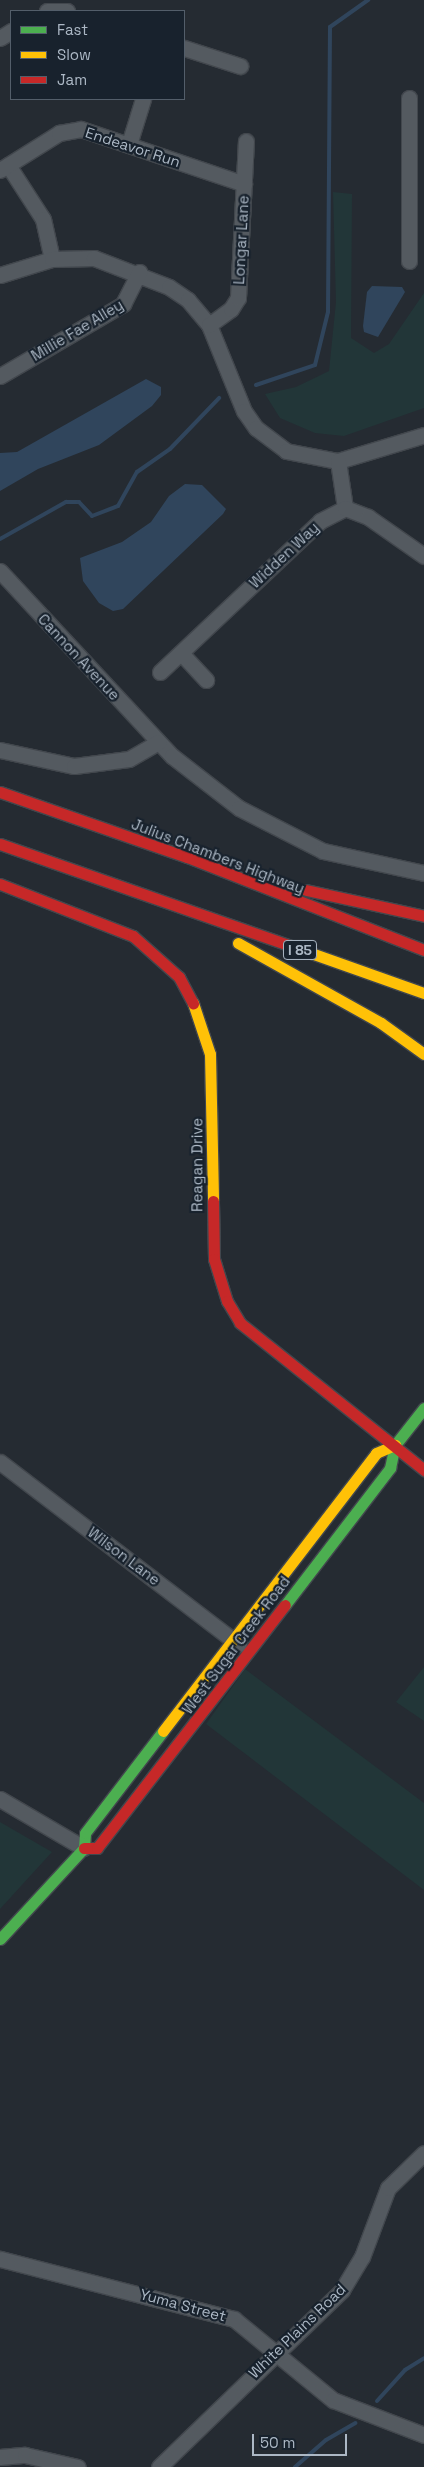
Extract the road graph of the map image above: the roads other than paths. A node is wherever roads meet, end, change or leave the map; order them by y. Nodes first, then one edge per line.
1 (185, 48) edge
2 (240, 66) dead end
3 (408, 98) dead end
4 (143, 100) edge
5 (246, 141) dead end
6 (129, 144) junction
7 (417, 150) edge
8 (4, 168) edge
9 (244, 184) junction
10 (52, 260) junction
11 (408, 261) dead end
12 (139, 272) junction
13 (0, 275) edge
14 (209, 325) junction
15 (0, 376) edge
16 (424, 435) edge
17 (338, 461) junction
18 (344, 508) junction
19 (424, 556) edge
20 (0, 571) edge
21 (181, 653) junction
22 (160, 672) dead end
23 (206, 680) dead end
24 (158, 742) junction
25 (0, 750) edge
26 (0, 792) edge
27 (0, 844) edge
28 (187, 857) junction
29 (424, 873) edge
30 (0, 884) edge
31 (176, 909) junction
32 (424, 916) edge
33 (424, 950) edge
34 (424, 993) edge
35 (424, 1054) edge
36 (424, 1408) edge
37 (395, 1445) junction
38 (0, 1462) edge
39 (424, 1470) edge
40 (232, 1640) junction
41 (248, 1652) junction
42 (0, 1799) edge
43 (84, 1848) junction
44 (0, 1939) edge
45 (424, 2153) edge
46 (0, 2259) edge
47 (276, 2351) junction
48 (424, 2435) edge
49 (0, 2457) edge
50 (78, 2467) edge
51 (159, 2467) edge

1 - 2 street
3 - 7 street
4 - 6 street
5 - 9 street, Longar Lane
6 - 8 street, Endeavor Run
6 - 9 street, Endeavor Run
7 - 11 street
8 - 10 street
9 - 14 street, Longar Lane
10 - 12 street
10 - 13 street
12 - 14 street
12 - 15 street, Millie Fae Alley
14 - 17 street
16 - 17 street
17 - 18 street
18 - 19 street
18 - 21 street, Widden Way
20 - 24 street, Cannon Avenue
21 - 22 street, Widden Way
21 - 23 street
24 - 25 street
24 - 29 street, Cannon Avenue
26 - 28 main road, Julius Chambers Highway
27 - 31 main road, I 85
28 - 32 main road
28 - 33 main road, Julius Chambers Highway
30 - 37 main road, Reagan Drive
31 - 34 main road, I 85
31 - 35 main road
36 - 37 main road, West Sugar Creek Road
37 - 39 main road, Reagan Drive
37 - 40 main road, West Sugar Creek Road
37 - 41 main road, West Sugar Creek Road
38 - 40 street, Wilson Lane
40 - 41 street, Wilson Lane
40 - 43 main road, West Sugar Creek Road
41 - 43 main road, West Sugar Creek Road
42 - 43 street
43 - 44 main road, West Sugar Creek Road
45 - 47 street, White Plains Road
46 - 47 street, Yuma Street
47 - 48 street, Yuma Street
47 - 51 street, White Plains Road
49 - 50 street

